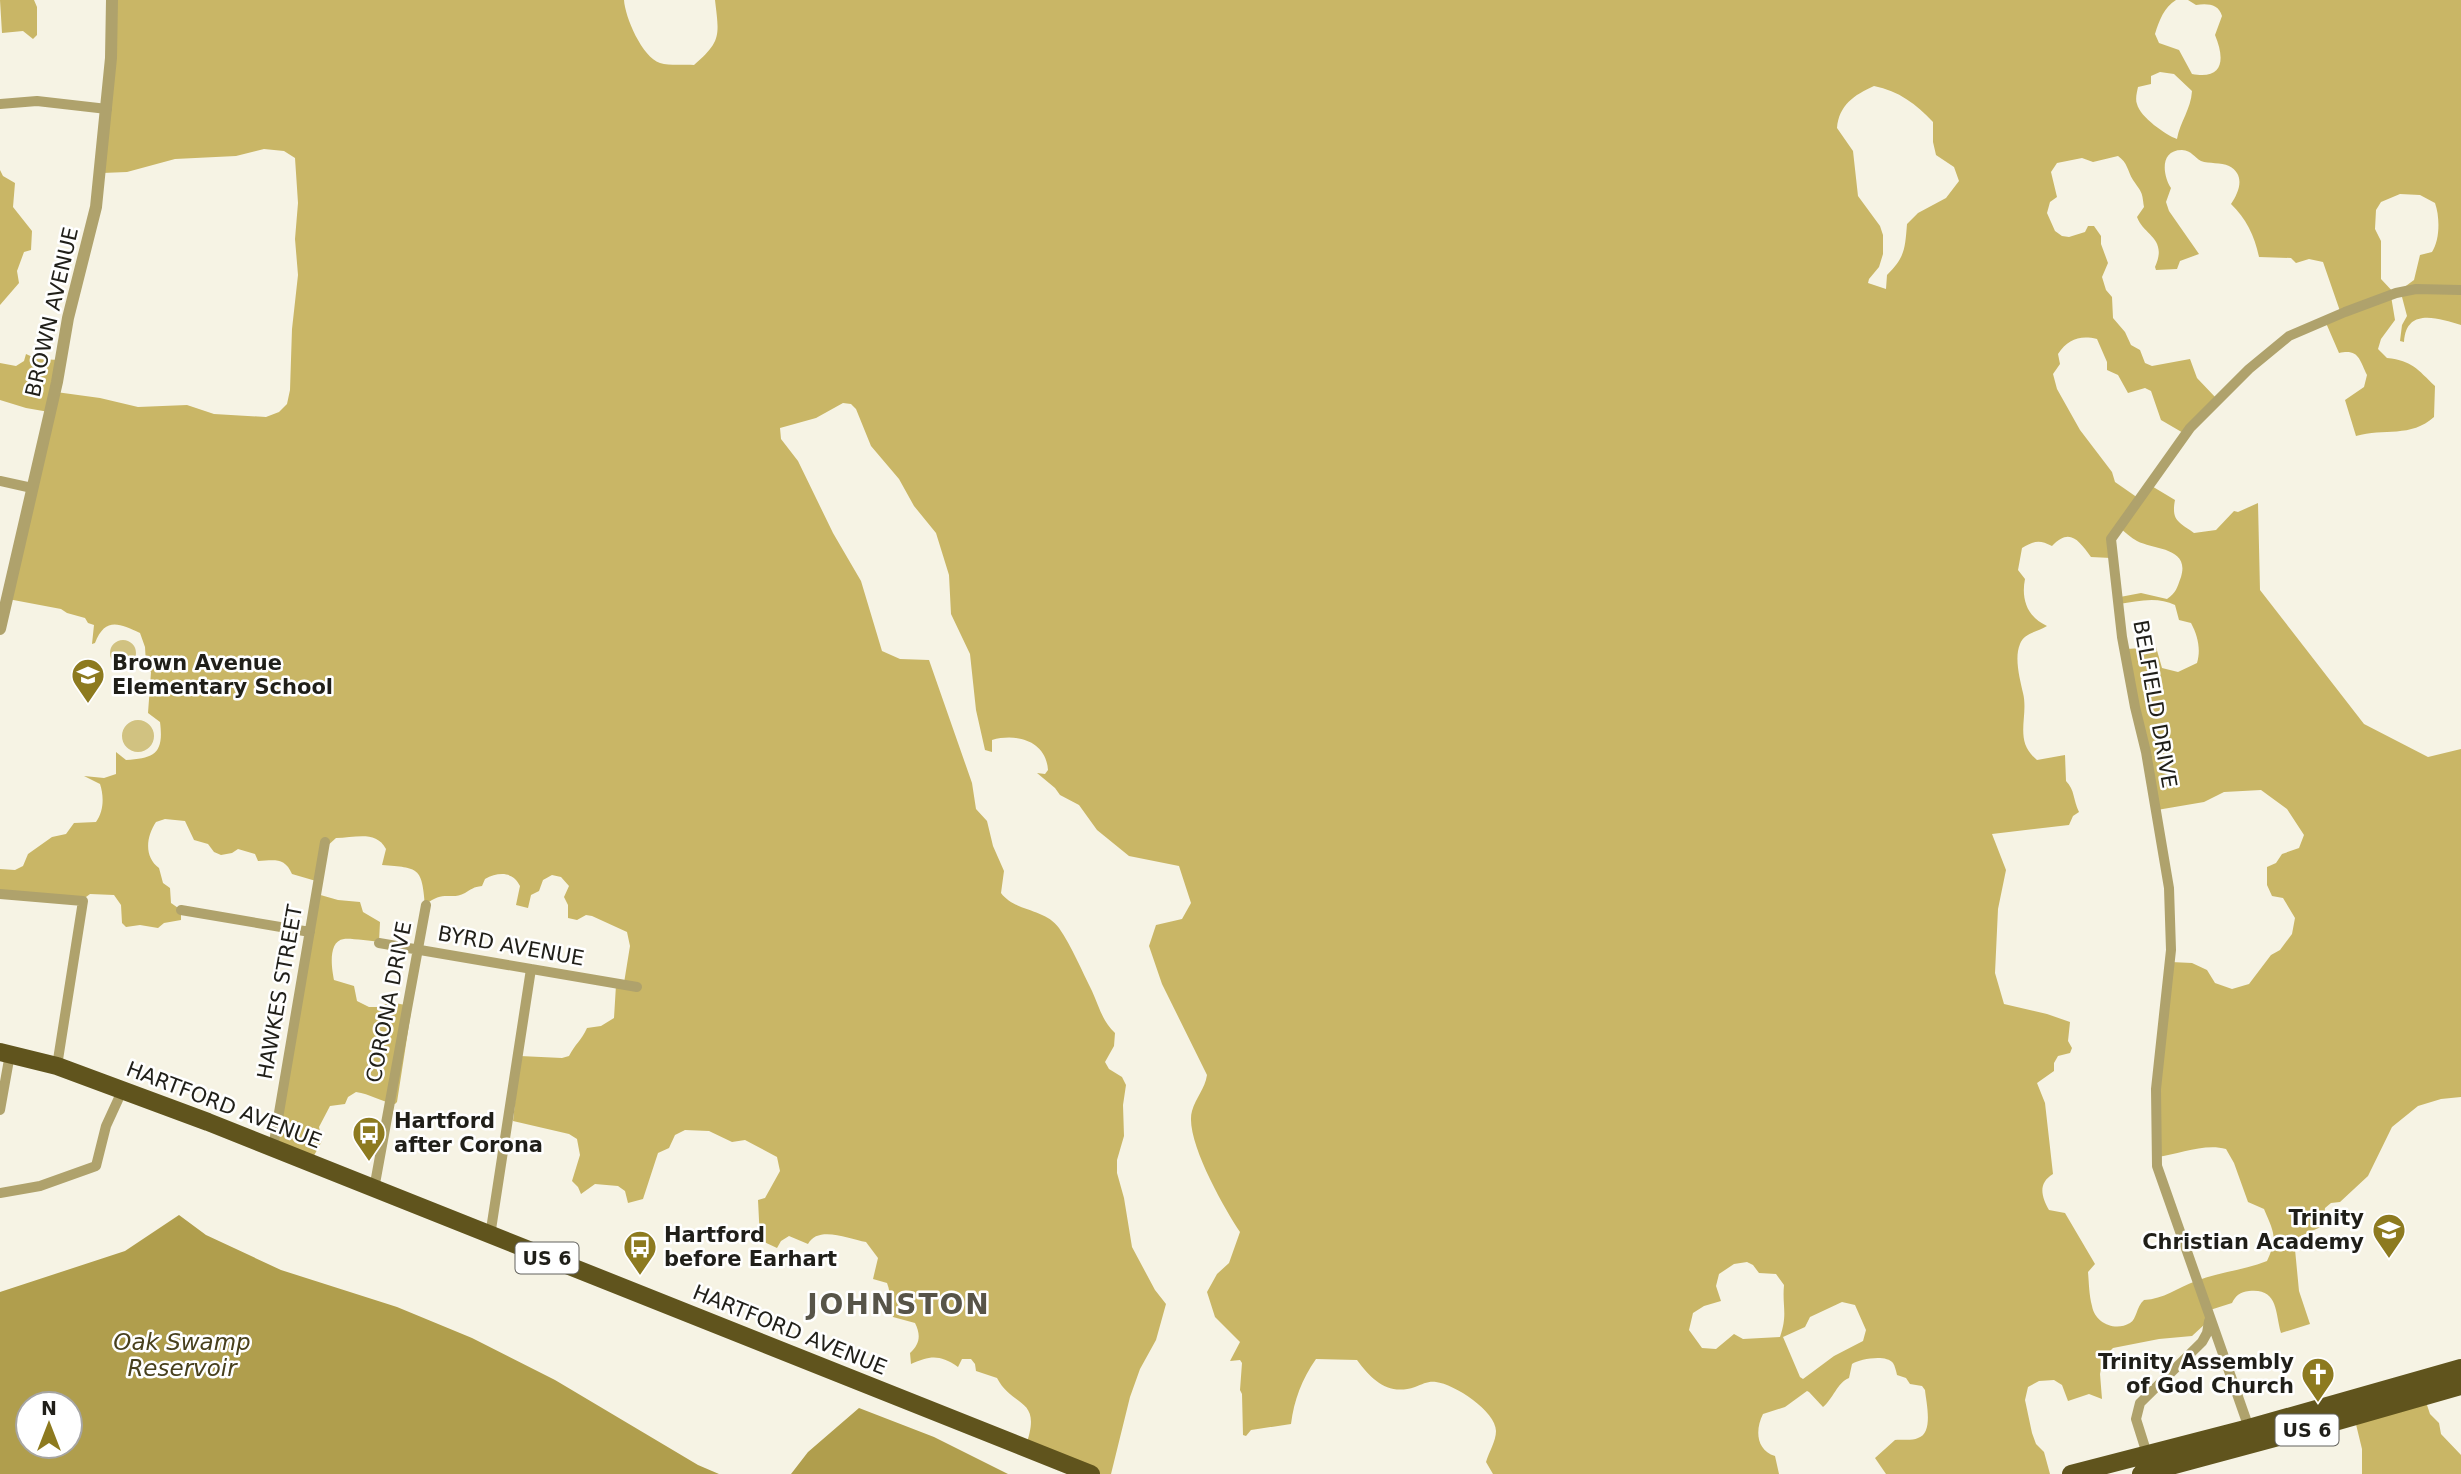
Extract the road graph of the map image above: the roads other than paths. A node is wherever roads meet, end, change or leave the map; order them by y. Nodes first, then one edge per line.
1 (112, 0) edge
2 (0, 104) edge
3 (107, 109) junction
4 (2461, 290) edge
5 (0, 481) edge
6 (32, 488) junction
7 (0, 629) edge
8 (325, 842) dead end
9 (0, 894) edge
10 (426, 905) dead end
11 (181, 910) dead end
12 (310, 932) junction
13 (379, 943) dead end
14 (418, 950) junction
15 (531, 969) junction
16 (637, 987) dead end
17 (5, 1053) edge
18 (57, 1066) junction
19 (123, 1090) junction
20 (0, 1110) edge
21 (273, 1148) junction
22 (374, 1189) junction
23 (0, 1194) edge
24 (490, 1236) junction
25 (2210, 1318) junction
26 (2461, 1368) edge
27 (2461, 1386) edge
28 (2249, 1428) junction
29 (2147, 1467) edge
30 (1091, 1474) edge
31 (2071, 1474) edge

1 - 3 street, BROWN AVENUE
2 - 3 street
3 - 6 street, BROWN AVENUE
4 - 25 street, BELFIELD DRIVE
5 - 6 street
6 - 7 street, BROWN AVENUE
8 - 12 street, HAWKES STREET
9 - 18 street
10 - 14 street, CORONA DRIVE
11 - 12 street
12 - 21 street, HAWKES STREET
13 - 14 street, BYRD AVENUE
14 - 15 street, BYRD AVENUE
14 - 22 street, CORONA DRIVE
15 - 16 street, BYRD AVENUE
15 - 24 street
17 - 18 highway, HARTFORD AVENUE / US 6
17 - 20 street
18 - 19 highway, HARTFORD AVENUE / US 6
19 - 21 highway, HARTFORD AVENUE / US 6
19 - 23 street
21 - 22 highway, HARTFORD AVENUE / US 6
22 - 24 highway, HARTFORD AVENUE / US 6
24 - 30 highway, HARTFORD AVENUE / US 6
25 - 28 street, BELFIELD DRIVE
25 - 29 street
26 - 28 highway, US 6
27 - 29 highway, US 6
28 - 29 highway, US 6
29 - 31 highway, US 6

